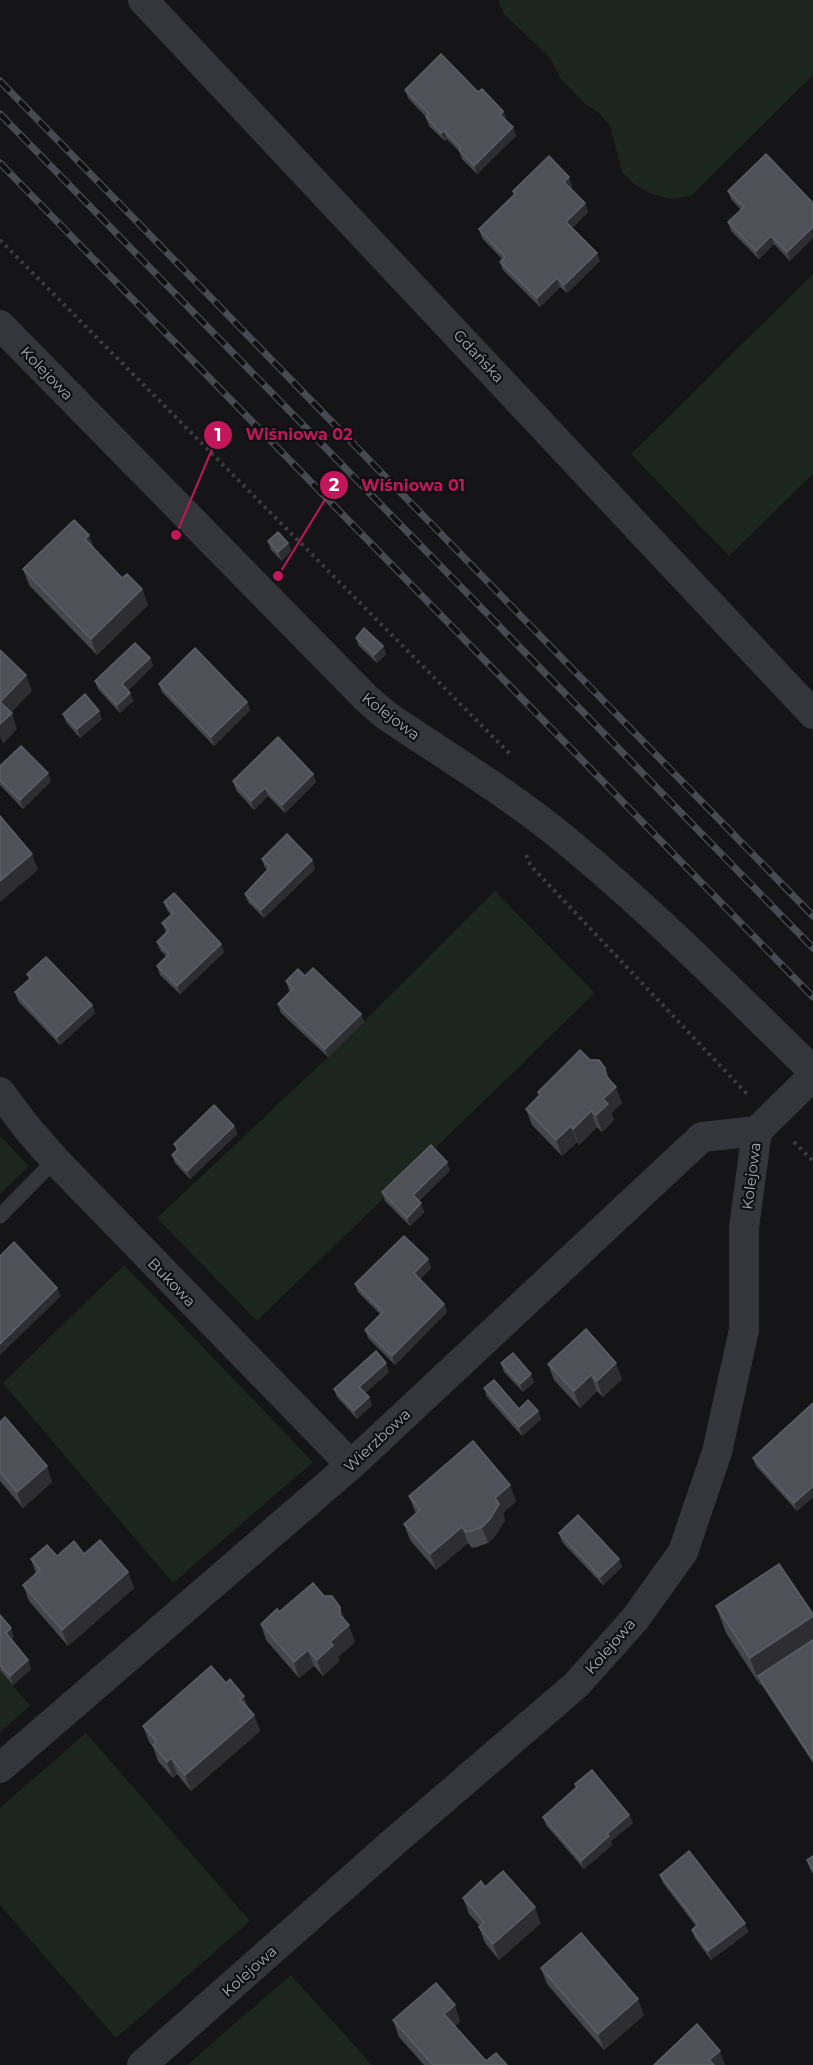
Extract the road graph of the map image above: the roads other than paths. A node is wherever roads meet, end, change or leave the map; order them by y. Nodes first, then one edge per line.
1 (143, 0) edge
2 (0, 327) edge
3 (813, 714) edge
4 (813, 1071) edge
5 (813, 1076) edge
6 (0, 1092) edge
7 (757, 1131) junction
8 (55, 1160) junction
9 (0, 1216) edge
10 (351, 1465) junction
11 (0, 1768) edge
12 (142, 2065) edge

1 - 3 street, Gdańska
2 - 4 street, Kolejowa
5 - 7 street, Kolejowa
6 - 8 street, Bukowa
7 - 10 street, Wierzbowa
7 - 12 street, Kolejowa
8 - 9 lane
8 - 10 street, Bukowa
10 - 11 street, Wierzbowa

